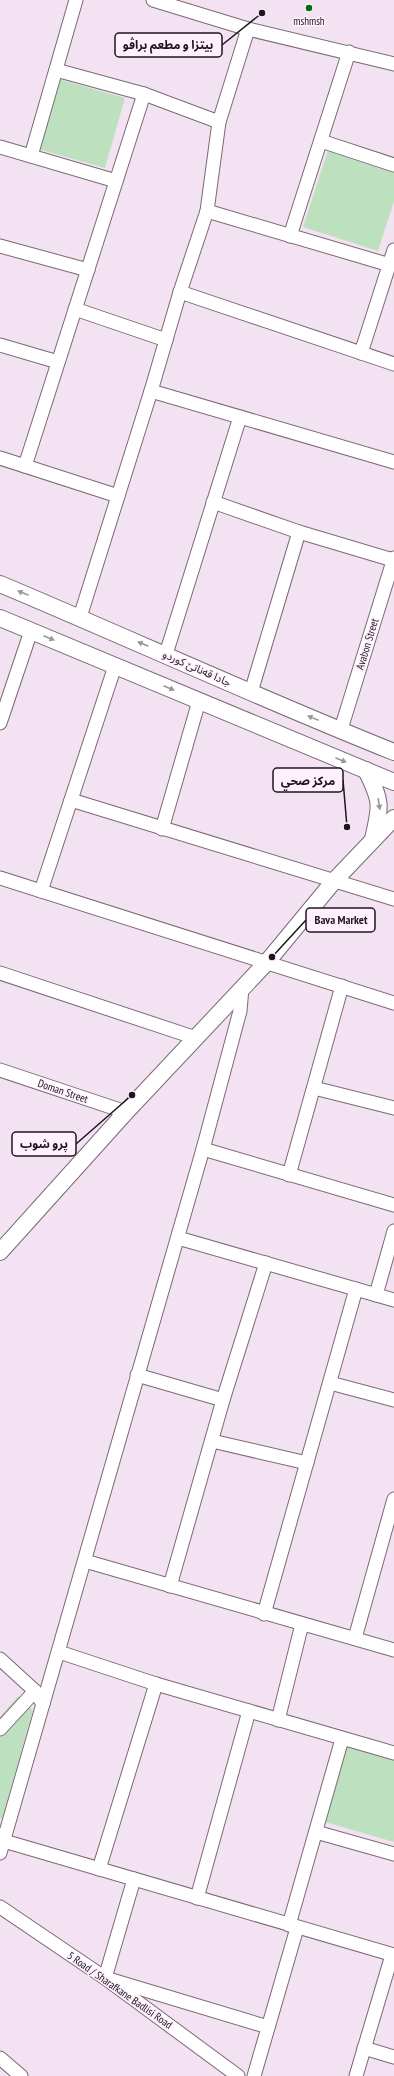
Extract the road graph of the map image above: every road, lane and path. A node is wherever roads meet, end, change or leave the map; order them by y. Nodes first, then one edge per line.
1 (76, 0) edge
2 (153, 0) edge
3 (248, 29) junction
4 (349, 52) junction
5 (394, 64) edge
6 (56, 70) junction
7 (144, 94) junction
8 (219, 122) junction
9 (321, 141) junction
10 (0, 147) edge
11 (31, 156) junction
12 (394, 165) edge
13 (116, 181) junction
14 (207, 211) junction
15 (290, 236) junction
16 (0, 246) edge
17 (394, 250) edge
18 (390, 265) junction
19 (88, 270) junction
20 (180, 292) junction
21 (75, 309) junction
22 (166, 340) junction
23 (0, 345) edge
24 (361, 353) junction
25 (58, 362) junction
26 (394, 364) edge
27 (151, 391) junction
28 (240, 417) junction
29 (0, 458) edge
30 (394, 462) edge
31 (25, 466) junction
32 (118, 496) junction
33 (213, 502) junction
34 (299, 532) junction
35 (394, 559) edge
36 (0, 584) edge
37 (80, 617) junction
38 (0, 618) edge
39 (31, 631) junction
40 (166, 654) junction
41 (115, 666) junction
42 (251, 692) junction
43 (199, 701) junction
44 (0, 723) edge
45 (341, 729) junction
46 (394, 742) edge
47 (375, 744) junction
48 (394, 752) edge
49 (366, 770) junction
50 (394, 782) edge
51 (71, 800) junction
52 (394, 818) edge
53 (162, 828) junction
54 (394, 830) edge
55 (373, 839) junction
56 (0, 878) edge
57 (334, 881) junction
58 (41, 891) junction
59 (394, 899) edge
60 (267, 962) junction
61 (0, 973) edge
62 (342, 986) junction
63 (242, 988) junction
64 (394, 1003) edge
65 (196, 1038) junction
66 (0, 1070) edge
67 (314, 1088) junction
68 (394, 1108) edge
69 (126, 1112) junction
70 (203, 1149) junction
71 (289, 1175) junction
72 (394, 1205) edge
73 (394, 1231) edge
74 (178, 1238) junction
75 (0, 1252) edge
76 (266, 1263) junction
77 (356, 1289) junction
78 (376, 1295) junction
79 (394, 1300) edge
80 (137, 1375) junction
81 (330, 1383) junction
82 (223, 1400) junction
83 (394, 1400) edge
84 (212, 1441) junction
85 (307, 1463) junction
86 (394, 1499) edge
87 (85, 1561) junction
88 (170, 1586) junction
89 (264, 1614) junction
90 (302, 1624) junction
91 (355, 1638) junction
92 (394, 1650) edge
93 (59, 1652) junction
94 (0, 1659) edge
95 (156, 1684) junction
96 (34, 1691) junction
97 (43, 1704) junction
98 (249, 1711) junction
99 (278, 1720) junction
100 (0, 1729) edge
101 (342, 1739) junction
102 (394, 1753) edge
103 (316, 1832) junction
104 (2, 1847) edge
105 (394, 1854) edge
106 (98, 1869) junction
107 (134, 1879) junction
108 (197, 1898) junction
109 (0, 1907) edge
110 (293, 1927) junction
111 (393, 1955) edge
112 (105, 1978) junction
113 (268, 2027) junction
114 (364, 2048) junction
115 (394, 2057) edge
116 (0, 2058) edge
117 (21, 2076) edge
118 (238, 2076) edge
119 (254, 2076) edge
120 (356, 2076) edge

1 - 6 street
2 - 3 street
3 - 4 street
3 - 8 street
4 - 5 street
4 - 9 street
6 - 7 street
6 - 11 street
7 - 8 street
7 - 13 street
8 - 14 street
9 - 12 street
9 - 15 street
10 - 11 street
11 - 13 street
13 - 19 street
14 - 15 street
14 - 20 street
15 - 18 street
16 - 19 street
17 - 18 street
18 - 24 street
19 - 21 street
20 - 22 street
20 - 24 street
21 - 22 street
21 - 25 street
22 - 27 street
23 - 25 street
24 - 26 street
25 - 31 street
27 - 28 street
27 - 32 street
28 - 30 street
28 - 33 street
29 - 31 street
31 - 32 street
32 - 37 street
33 - 34 street
33 - 40 street
34 - 35 street
34 - 42 street
35 - 45 street, Avabon Street
37 -> 36 street, جادا قەناتێ کوردو
40 -> 37 street, جادا قەناتێ کوردو
38 - 39 street
39 -> 41 street
39 - 44 street
40 - 42 street, جادا قەناتێ کوردو
41 -> 43 street
41 - 51 street
45 -> 42 street, جادا قەناتێ کوردو
43 -> 49 street
43 - 53 street
45 - 47 street, جادا قەناتێ کوردو
46 - 47 street
47 - 48 street, جادا قەناتێ کوردو
49 - 50 street
49 -> 55 street
51 - 53 street
51 - 58 street
52 - 55 street
53 - 57 street
54 - 55 street
55 - 57 street
56 - 58 street
57 - 59 street
57 - 60 street
58 - 60 street
60 - 62 street
60 - 63 street
61 - 65 street
62 - 64 street
62 - 67 street
63 - 65 street
63 - 70 street
65 - 69 street
66 - 69 street, Doman Street
67 - 68 street
67 - 71 street
69 - 75 street
70 - 71 street
70 - 74 street
71 - 72 street
73 - 78 street
74 - 76 street
74 - 80 street
76 - 77 street
76 - 82 street
77 - 78 street
77 - 81 street
78 - 79 street
80 - 82 street
80 - 87 street
81 - 83 street
81 - 85 street
82 - 84 street
84 - 85 street
84 - 88 street
85 - 89 street
86 - 91 street
87 - 88 street
87 - 93 street
88 - 89 street
89 - 90 street
90 - 91 street
90 - 99 street
91 - 92 street
93 - 95 street
93 - 97 street
94 - 96 street
95 - 98 street
95 - 106 street
96 - 97 street
96 - 100 street
97 - 104 street
98 - 99 street
98 - 108 street
99 - 101 street
101 - 102 street
101 - 103 street
103 - 105 street
103 - 110 street
104 - 106 street
106 - 107 street
107 - 108 street
107 - 112 street
108 - 110 street
109 - 112 street, 5 Road / Sharafkane Badlisi Road
110 - 111 street
110 - 113 street
111 - 114 street
112 - 113 street
112 - 118 street, 5 Road / Sharafkane Badlisi Road
113 - 119 street
114 - 115 street
114 - 120 street
116 - 117 street

